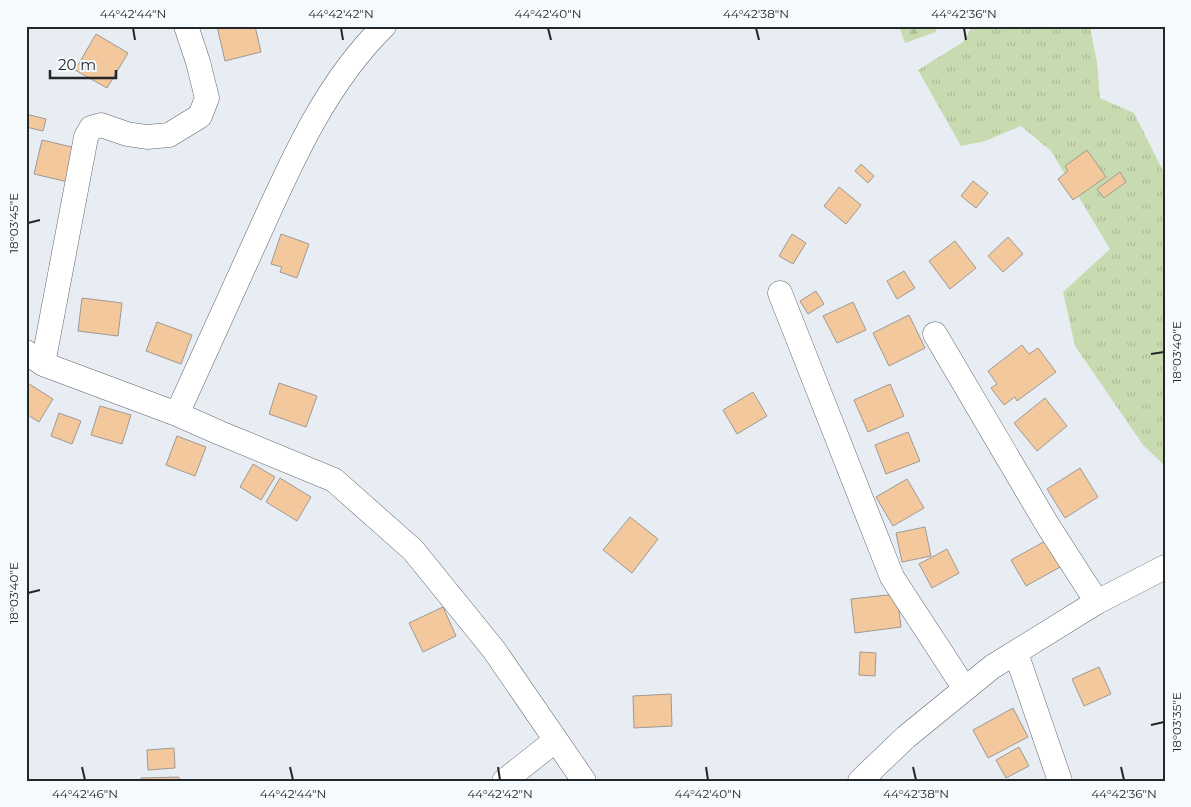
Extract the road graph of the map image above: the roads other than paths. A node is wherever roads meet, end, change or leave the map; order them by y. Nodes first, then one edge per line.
1 (186, 26) edge
2 (384, 26) edge
3 (780, 293) dead end
4 (935, 334) dead end
5 (35, 358) edge
6 (177, 414) junction
7 (1165, 567) edge
8 (1096, 602) junction
9 (1016, 653) junction
10 (964, 689) junction
11 (556, 740) junction
12 (504, 781) edge
13 (584, 781) edge
14 (860, 781) edge
15 (1060, 781) edge

1 - 5 street
2 - 6 street
3 - 10 street
4 - 8 street
5 - 6 street
6 - 11 street
7 - 8 street
8 - 9 street
9 - 10 street
9 - 15 street
10 - 14 street
11 - 12 street
11 - 13 street

